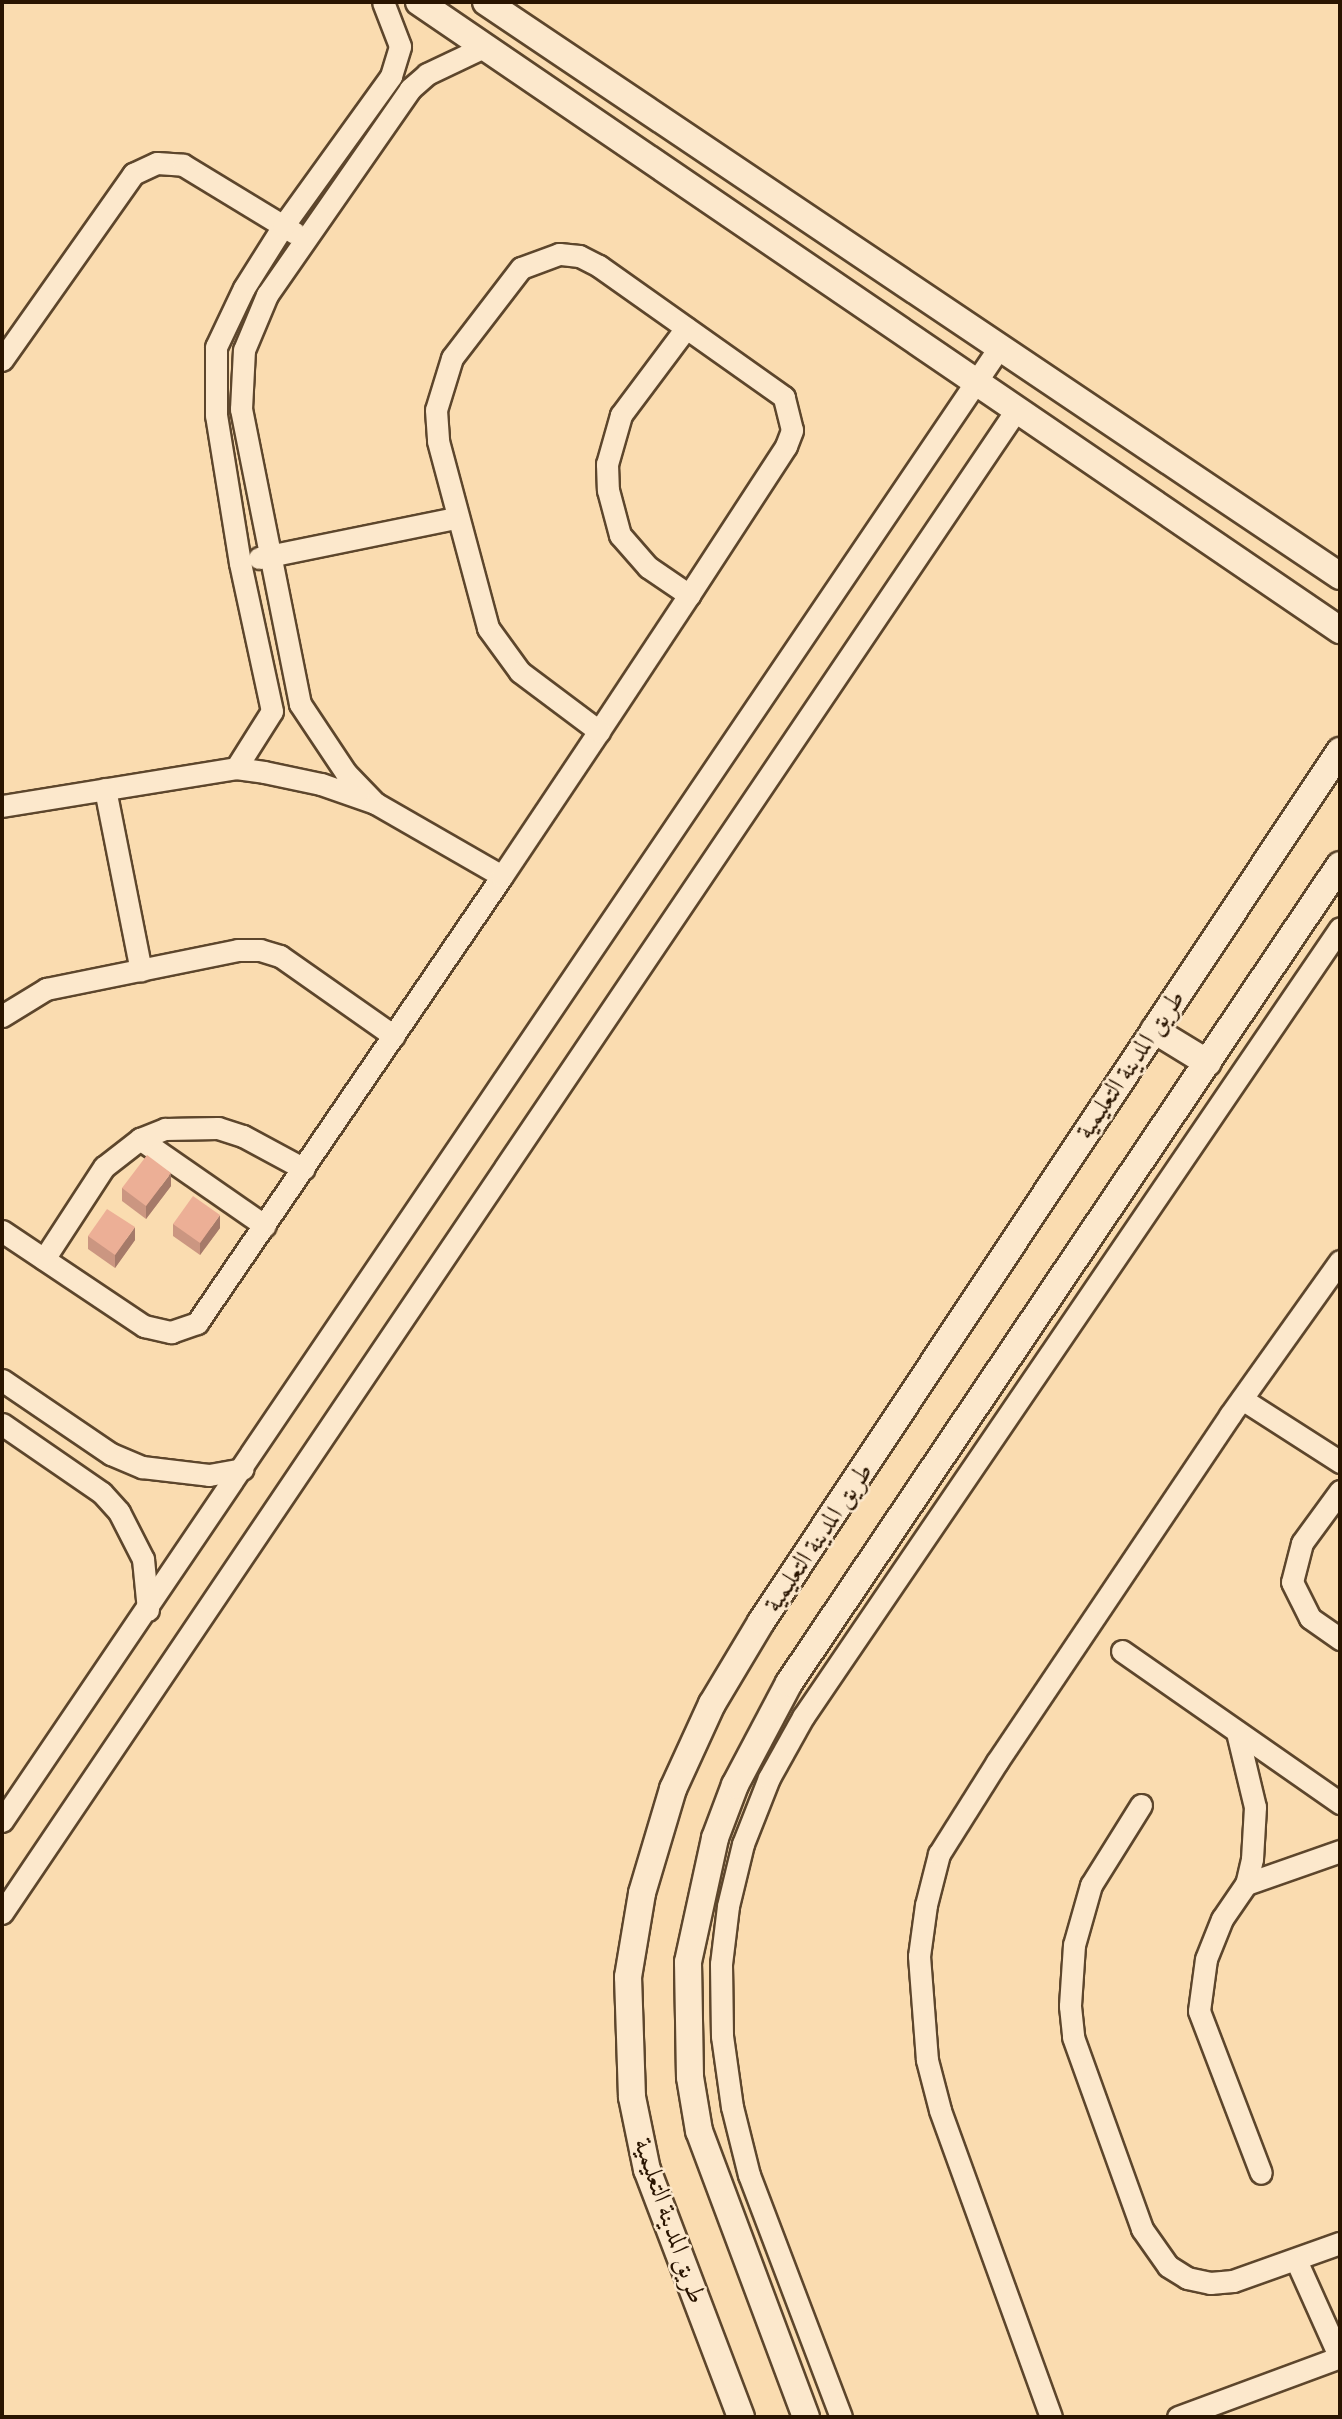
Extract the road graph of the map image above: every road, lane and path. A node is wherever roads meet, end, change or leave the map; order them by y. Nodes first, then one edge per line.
1 (383, 2) edge
2 (419, 2) edge
3 (486, 2) edge
4 (486, 47) junction
5 (283, 226) junction
6 (306, 239) junction
7 (686, 328) junction
8 (999, 348) junction
9 (2, 360) edge
10 (975, 381) junction
11 (1017, 409) junction
12 (456, 518) junction
13 (271, 556) junction
14 (240, 562) junction
15 (1340, 576) edge
16 (689, 595) junction
17 (1340, 630) edge
18 (599, 731) junction
19 (1340, 751) edge
20 (236, 768) junction
21 (105, 789) junction
22 (375, 803) junction
23 (2, 806) edge
24 (1340, 865) edge
25 (502, 877) junction
26 (1340, 928) edge
27 (141, 970) junction
28 (2, 1016) edge
29 (1154, 1030) junction
30 (394, 1036) junction
31 (1208, 1063) junction
32 (140, 1139) junction
33 (304, 1169) junction
34 (265, 1226) junction
35 (2, 1231) edge
36 (44, 1259) junction
37 (1340, 1261) edge
38 (2, 1380) edge
39 (1242, 1399) junction
40 (2, 1424) edge
41 (1340, 1462) edge
42 (242, 1469) junction
43 (1340, 1491) edge
44 (148, 1610) junction
45 (1340, 1639) edge
46 (1122, 1651) dead end
47 (1237, 1731) junction
48 (1340, 1803) edge
49 (1141, 1805) dead end
50 (2, 1821) edge
51 (1340, 1852) edge
52 (1246, 1884) junction
53 (2, 1913) edge
54 (1261, 2173) dead end
55 (1340, 2243) edge
56 (1296, 2260) junction
57 (1340, 2357) edge
58 (741, 2417) edge
59 (806, 2417) edge
60 (841, 2417) edge
61 (1051, 2417) edge
62 (1178, 2417) edge

1 - 5 street
2 - 4 street
3 - 8 street
4 - 6 street
4 - 10 street
5 - 6 street
5 - 9 street
5 - 14 street
6 - 13 street
7 - 12 street
7 - 16 street
7 - 16 street
8 - 10 street
8 - 15 street
10 - 11 street
10 - 42 street
11 - 17 street
11 - 53 street
12 - 13 street
12 - 18 street
13 - 14 street
13 - 22 street
14 - 20 street
16 - 18 street
18 - 25 street
19 - 29 street, طريق المدينة التعليمية
20 - 21 street
20 - 22 street
21 - 23 street
21 - 27 street
22 - 25 street
24 - 31 street
25 - 30 street
26 - 60 street
27 - 28 street
27 - 30 street
29 - 31 street
29 - 58 street, طريق المدينة التعليمية
30 - 33 street
31 - 59 street
32 - 33 street
32 - 34 street
32 - 36 street
33 - 34 street
34 - 36 street
35 - 36 street
37 - 39 street
38 - 42 street
39 - 41 street
39 - 61 street
40 - 44 street
42 - 44 street
43 - 45 street
44 - 50 street
46 - 47 street
47 - 48 street
47 - 52 street
49 - 56 street
51 - 52 street
52 - 54 street
55 - 56 street
56 - 57 street
57 - 62 street

